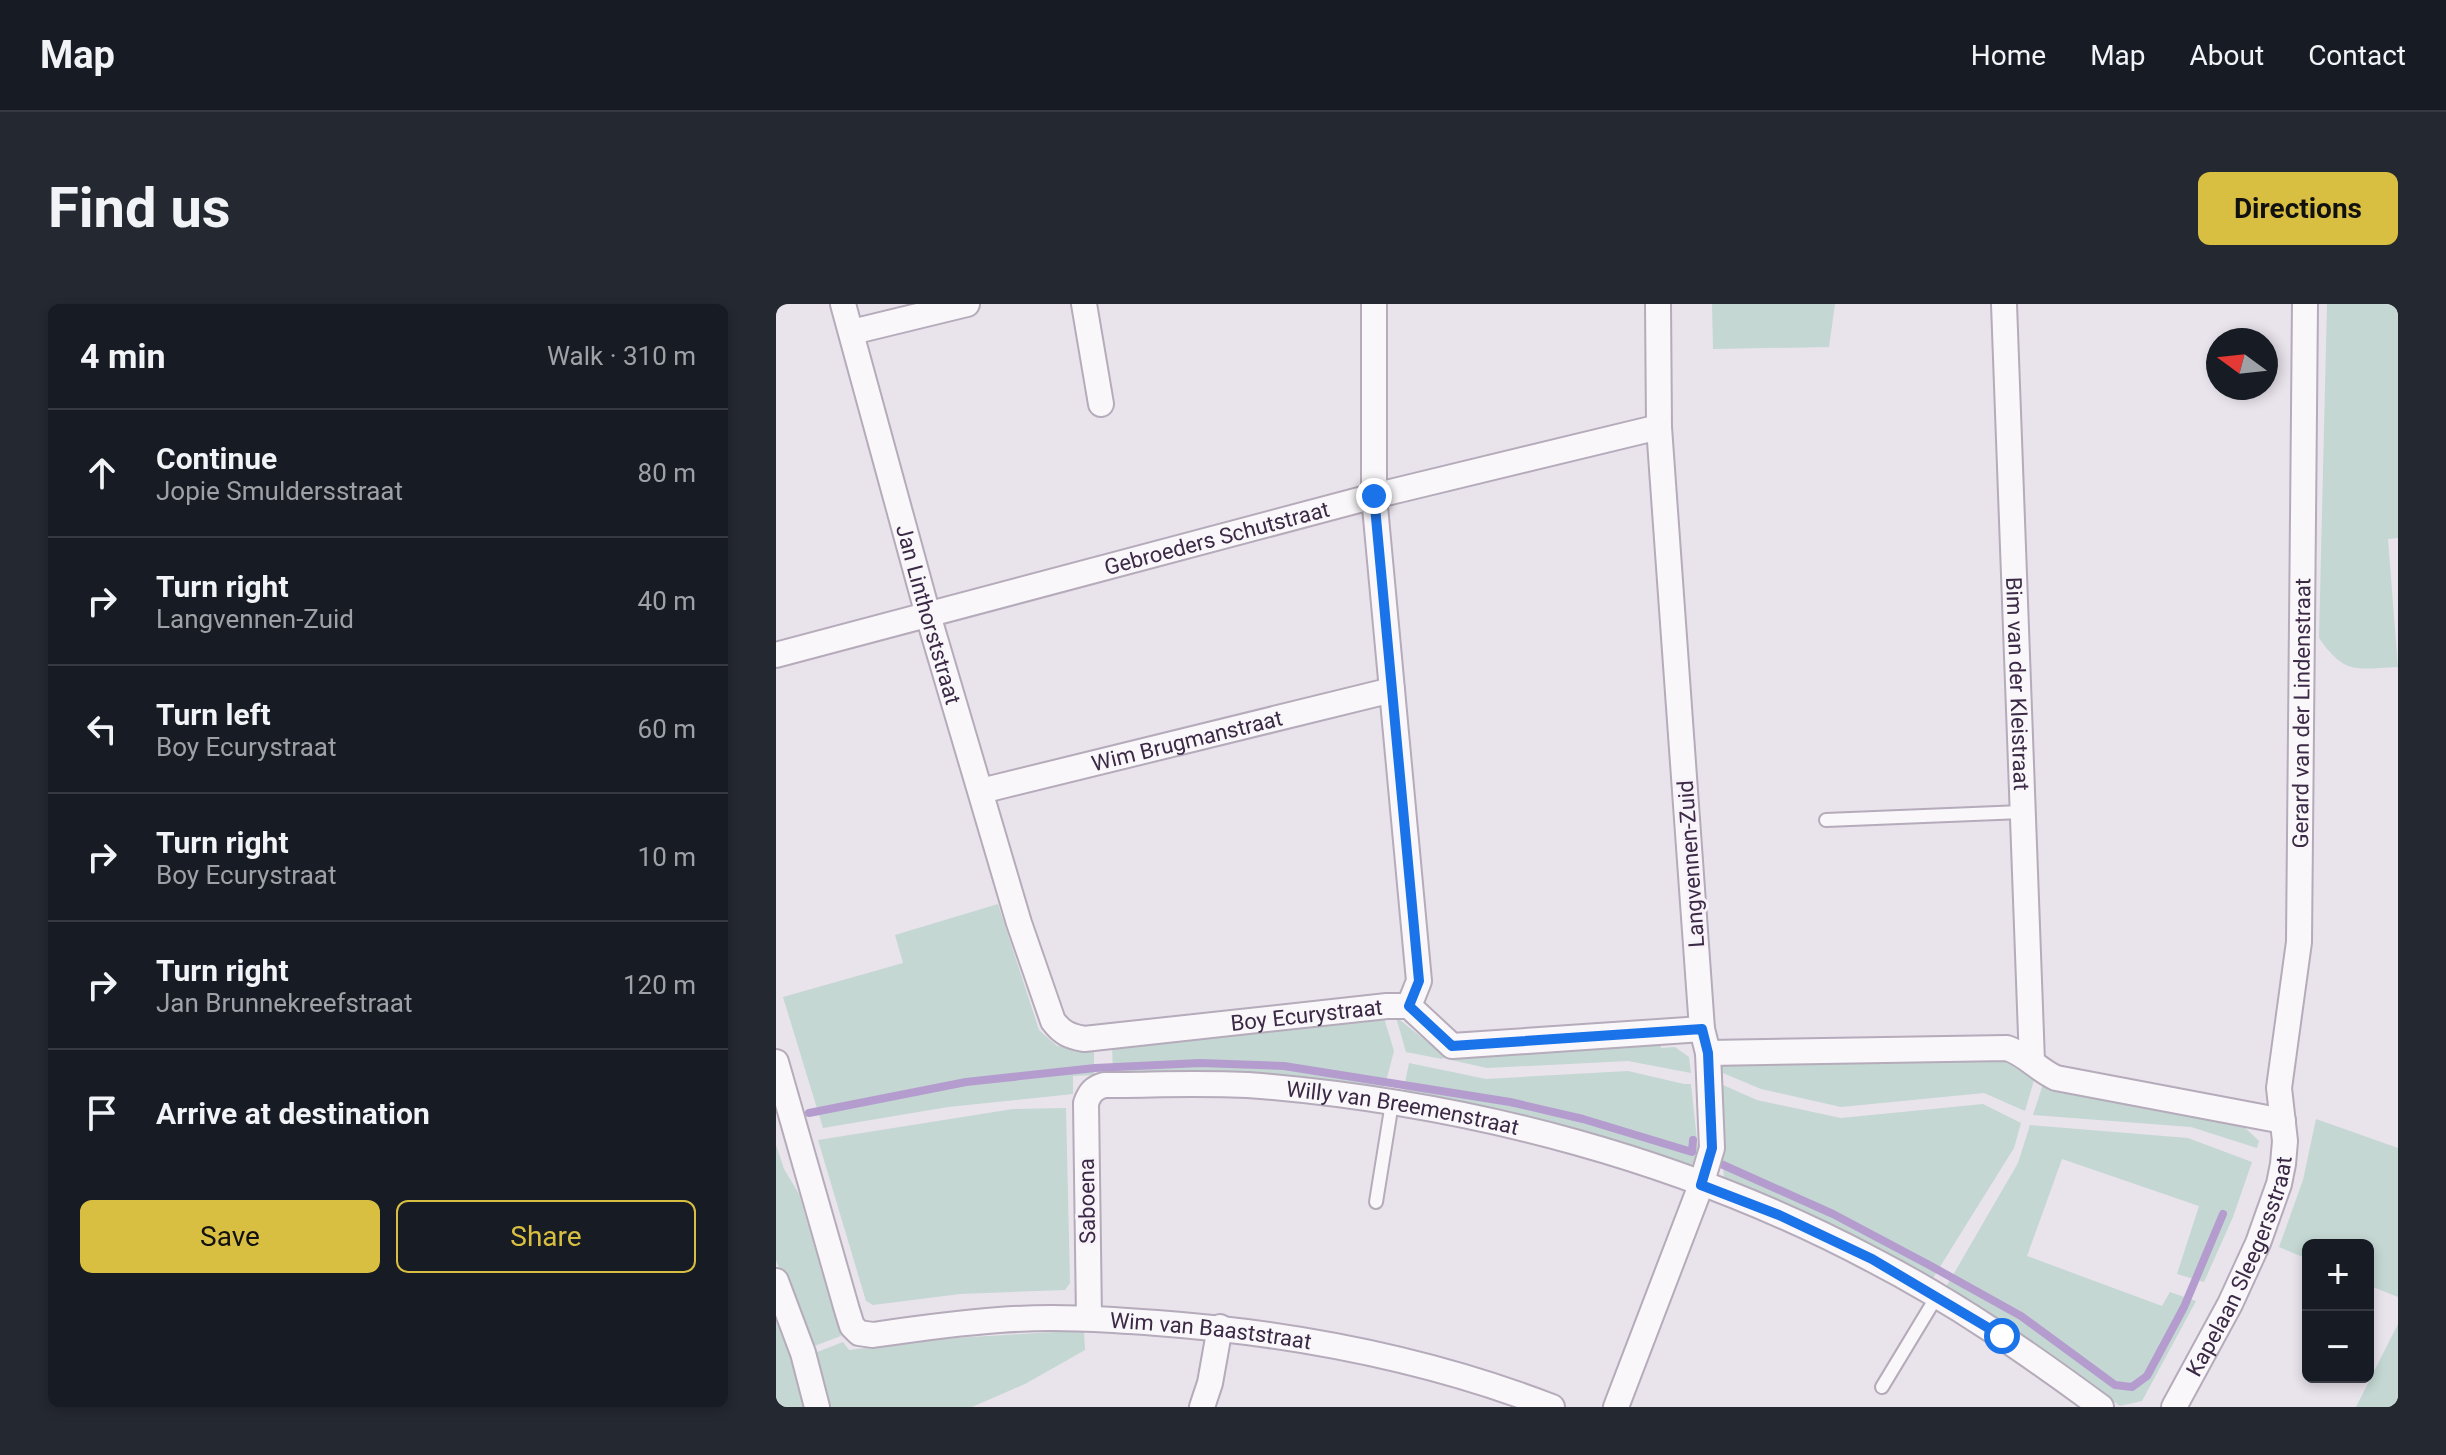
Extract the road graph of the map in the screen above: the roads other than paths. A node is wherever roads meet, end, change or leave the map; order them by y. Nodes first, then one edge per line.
1 (843, 304) edge
2 (967, 304) edge
3 (1084, 304) edge
4 (1374, 304) edge
5 (1658, 304) edge
6 (2004, 304) edge
7 (2305, 304) edge
8 (852, 332) junction
9 (1101, 404) dead end
10 (1659, 427) junction
11 (1374, 496) junction
12 (928, 615) junction
13 (776, 655) edge
14 (1392, 690) junction
15 (981, 791) junction
16 (2022, 812) junction
17 (1826, 820) dead end
18 (1019, 923) joint
19 (1409, 1006) junction
20 (1702, 1029) junction
21 (1708, 1053) junction
22 (776, 1062) edge
23 (2032, 1062) junction
24 (1096, 1087) joint
25 (1392, 1103) junction
26 (2283, 1121) junction
27 (1701, 1185) junction
28 (1376, 1202) dead end
29 (776, 1281) edge
30 (1937, 1296) junction
31 (1089, 1318) junction
32 (1220, 1327) junction
33 (1882, 1387) dead end
34 (817, 1407) edge
35 (1202, 1407) edge
36 (1552, 1407) edge
37 (1616, 1407) edge
38 (2101, 1407) edge
39 (2174, 1407) edge

1 - 8 street, Jan Linthorststraat
2 - 8 street
3 - 9 street
4 - 11 street
5 - 10 street, Langvennen-Zuid
6 - 16 street, Bim van der Kleistraat
7 - 26 street, Gerard van der Lindenstraat
8 - 12 street, Jan Linthorststraat
10 - 11 street, Gebroeders Schutstraat
10 - 20 street, Langvennen-Zuid
11 - 12 street, Gebroeders Schutstraat
11 - 14 street
12 - 13 street, Gebroeders Schutstraat
12 - 15 street, Jan Linthorststraat
14 - 15 street, Wim Brugmanstraat
14 - 19 street
15 - 18 street, Jan Linthorststraat
16 - 17 lane
16 - 23 street, Bim van der Kleistraat
18 - 19 street, Boy Ecurystraat
19 - 20 street, Boy Ecurystraat
20 - 21 street, Langvennen-Zuid
21 - 23 street
21 - 27 street, Langvennen-Zuid
22 - 31 street, Wim van Baaststraat
23 - 26 street
24 - 25 street, Willy van Breemenstraat
24 - 31 street, Saboena
25 - 27 street, Willy van Breemenstraat
25 - 28 lane
26 - 39 street, Kapelaan Sleegersstraat
27 - 30 street, Willy van Breemenstraat
27 - 37 street, Langvennen-Zuid
29 - 34 street
30 - 33 lane
30 - 38 street, Willy van Breemenstraat
31 - 32 street, Wim van Baaststraat
32 - 35 street
32 - 36 street, Wim van Baaststraat

